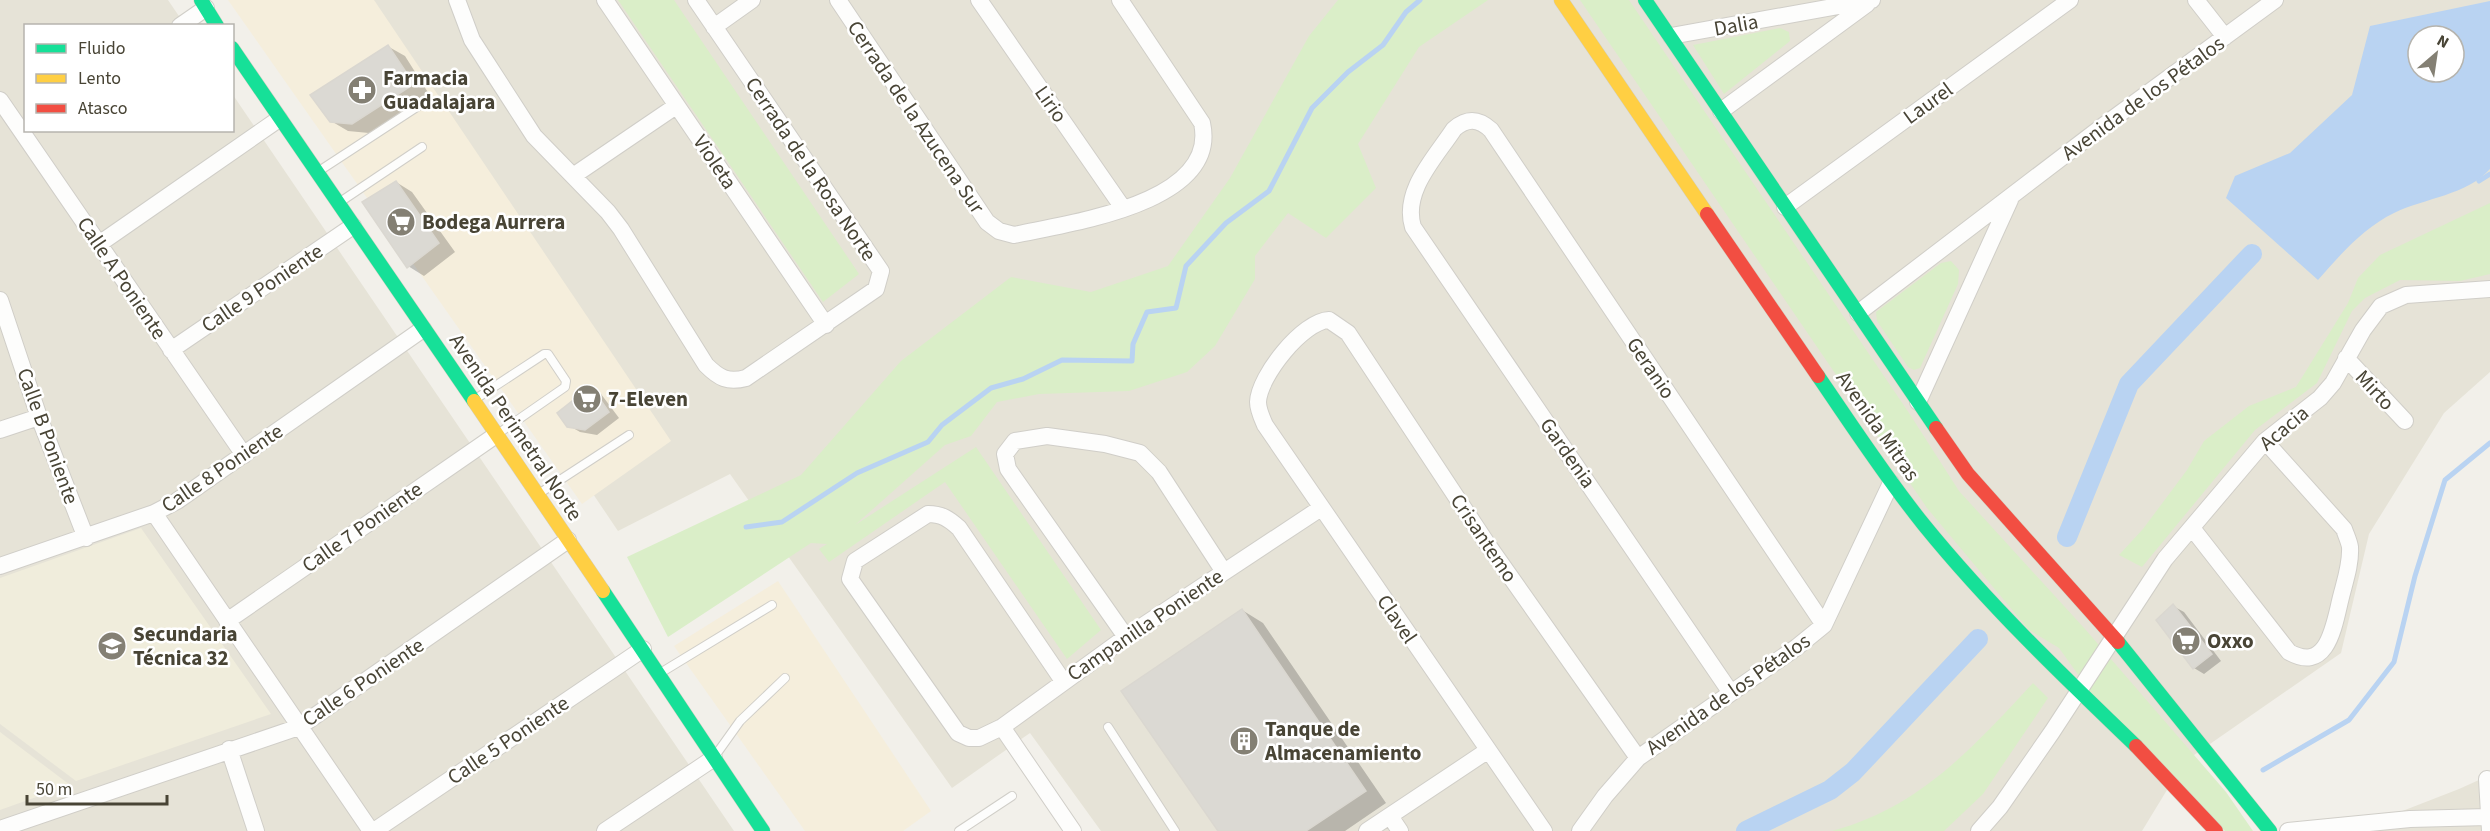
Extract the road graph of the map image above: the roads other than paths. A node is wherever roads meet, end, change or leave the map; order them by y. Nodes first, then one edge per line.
1 (457, 0) edge
2 (605, 0) edge
3 (696, 0) edge
4 (752, 0) edge
5 (838, 0) edge
6 (980, 0) edge
7 (1120, 0) edge
8 (1561, 0) edge
9 (1645, 0) edge
10 (1873, 0) edge
11 (2070, 0) edge
12 (2196, 0) edge
13 (2275, 0) edge
14 (206, 4) edge
15 (182, 24) edge
16 (216, 24) edge
17 (714, 27) junction
18 (1671, 36) junction
19 (2225, 37) junction
20 (234, 51) edge
21 (0, 100) edge
22 (423, 103) dead end
23 (676, 106) junction
24 (1721, 111) junction
25 (279, 118) junction
26 (24, 131) edge
27 (25, 132) edge
28 (422, 147) dead end
29 (316, 172) junction
30 (573, 176) junction
31 (2011, 196) junction
32 (337, 204) junction
33 (1785, 207) junction
34 (1123, 208) junction
35 (1408, 212) joint
36 (353, 226) junction
37 (99, 244) junction
38 (2490, 289) edge
39 (0, 300) edge
40 (1858, 313) junction
41 (826, 324) junction
42 (423, 329) junction
43 (171, 350) junction
44 (2346, 358) junction
45 (473, 401) junction
46 (1917, 402) junction
47 (1258, 403) joint
48 (39, 417) junction
49 (2405, 421) dead end
50 (0, 430) edge
51 (496, 435) junction
52 (630, 435) dead end
53 (2265, 441) junction
54 (244, 455) junction
55 (1891, 483) junction
56 (537, 495) junction
57 (1321, 508) junction
58 (154, 513) junction
59 (2192, 528) junction
60 (86, 538) junction
61 (568, 540) junction
62 (0, 566) edge
63 (1224, 572) junction
64 (772, 605) dead end
65 (227, 621) junction
66 (1824, 625) junction
67 (2113, 636) junction
68 (1126, 637) junction
69 (643, 648) junction
70 (658, 673) junction
71 (785, 678) dead end
72 (1064, 681) junction
73 (2078, 691) junction
74 (1731, 693) junction
75 (298, 727) junction
76 (1002, 727) junction
77 (1108, 727) dead end
78 (229, 749) junction
79 (1487, 751) junction
80 (714, 758) junction
81 (1638, 758) junction
82 (2487, 779) dead end
83 (1012, 796) dead end
84 (1390, 816) junction
85 (2489, 824) edge
86 (0, 829) edge
87 (256, 831) edge
88 (372, 831) edge
89 (605, 831) edge
90 (763, 831) edge
91 (959, 831) edge
92 (1073, 831) edge
93 (1175, 831) edge
94 (1367, 831) edge
95 (1400, 831) edge
96 (1544, 831) edge
97 (1580, 831) edge
98 (1979, 831) edge
99 (2216, 831) edge
100 (2270, 831) edge
101 (2288, 831) edge

1 - 30 street, Cerrada de la Rosa Norte
2 - 23 street, Violeta
3 - 17 street, Cerrada de la Rosa Norte
4 - 17 street
5 - 34 street, Cerrada de la Azucena Sur
6 - 34 street, Lirio
7 - 34 street
8 - 55 street, Avenida Mitras
9 - 18 street
10 - 18 street, Dalia
10 - 24 street, Dalia
11 - 33 street, Laurel
12 - 19 street
13 - 19 street, Avenida de los Pétalos
14 - 15 street
14 - 16 street
17 - 41 street, Cerrada de la Rosa Norte
18 - 24 street
19 - 31 street, Avenida de los Pétalos
20 - 25 street, Avenida Perimetral Norte
21 - 26 street, Calle A Poniente
22 - 29 lane
23 - 30 street
23 - 41 street, Violeta
24 - 33 street
25 - 29 street, Avenida Perimetral Norte
25 - 37 street
27 - 37 street, Calle A Poniente
28 - 32 lane
29 - 32 street, Avenida Perimetral Norte
30 - 41 street, Cerrada de la Rosa Norte
31 - 40 street, Avenida de los Pétalos
31 - 46 street, Avenida de los Pétalos
32 - 36 street, Avenida Perimetral Norte
33 - 40 street
35 - 66 street, Geranio
35 - 74 street, Gardenia
36 - 42 street, Avenida Perimetral Norte
36 - 43 street, Calle 9 Poniente
37 - 43 street, Calle A Poniente
38 - 44 street, Acacia
39 - 48 street, Calle B Poniente
40 - 46 street
42 - 45 street, Avenida Perimetral Norte
42 - 54 street, Calle 8 Poniente
43 - 54 street, Calle A Poniente
44 - 49 street, Mirto
44 - 53 street, Acacia
45 - 51 street, Avenida Perimetral Norte
45 - 51 lane
46 - 67 street
47 - 57 street, Clavel
47 - 81 street, Crisantemo
48 - 50 street
48 - 60 street, Calle B Poniente
51 - 56 street, Avenida Perimetral Norte
51 - 65 street, Calle 7 Poniente
52 - 56 lane
53 - 59 street, Acacia
53 - 59 street
54 - 58 street, Calle 8 Poniente
55 - 66 street, Avenida de los Pétalos
55 - 73 street, Avenida Mitras
56 - 61 street, Avenida Perimetral Norte
57 - 63 street, Campanilla Poniente
57 - 79 street, Clavel
58 - 60 street, Calle 8 Poniente
58 - 65 street
59 - 67 street, Acacia
60 - 62 street, Calle 8 Poniente
61 - 69 street, Avenida Perimetral Norte
61 - 75 street, Calle 6 Poniente
63 - 68 street, Campanilla Poniente
63 - 68 street
64 - 70 lane
65 - 75 street
66 - 74 street, Avenida de los Pétalos
67 - 73 street, Acacia
67 - 100 street
68 - 72 street, Campanilla Poniente
69 - 70 street, Avenida Perimetral Norte
69 - 88 street, Calle 5 Poniente
70 - 80 street, Avenida Perimetral Norte
71 - 80 lane
72 - 76 street, Campanilla Poniente
72 - 76 street, Campanilla Poniente
73 - 98 street, Acacia
73 - 99 street, Avenida Mitras
74 - 81 street, Avenida de los Pétalos
75 - 78 street, Calle 6 Poniente
75 - 88 street
76 - 92 street
77 - 93 lane
78 - 86 street, Calle 6 Poniente
78 - 87 street
79 - 84 street
79 - 96 street, Clavel
80 - 89 street
80 - 90 street, Avenida Perimetral Norte
81 - 97 street, Avenida de los Pétalos
82 - 85 street
83 - 91 lane
84 - 94 street
84 - 95 street
85 - 101 street

